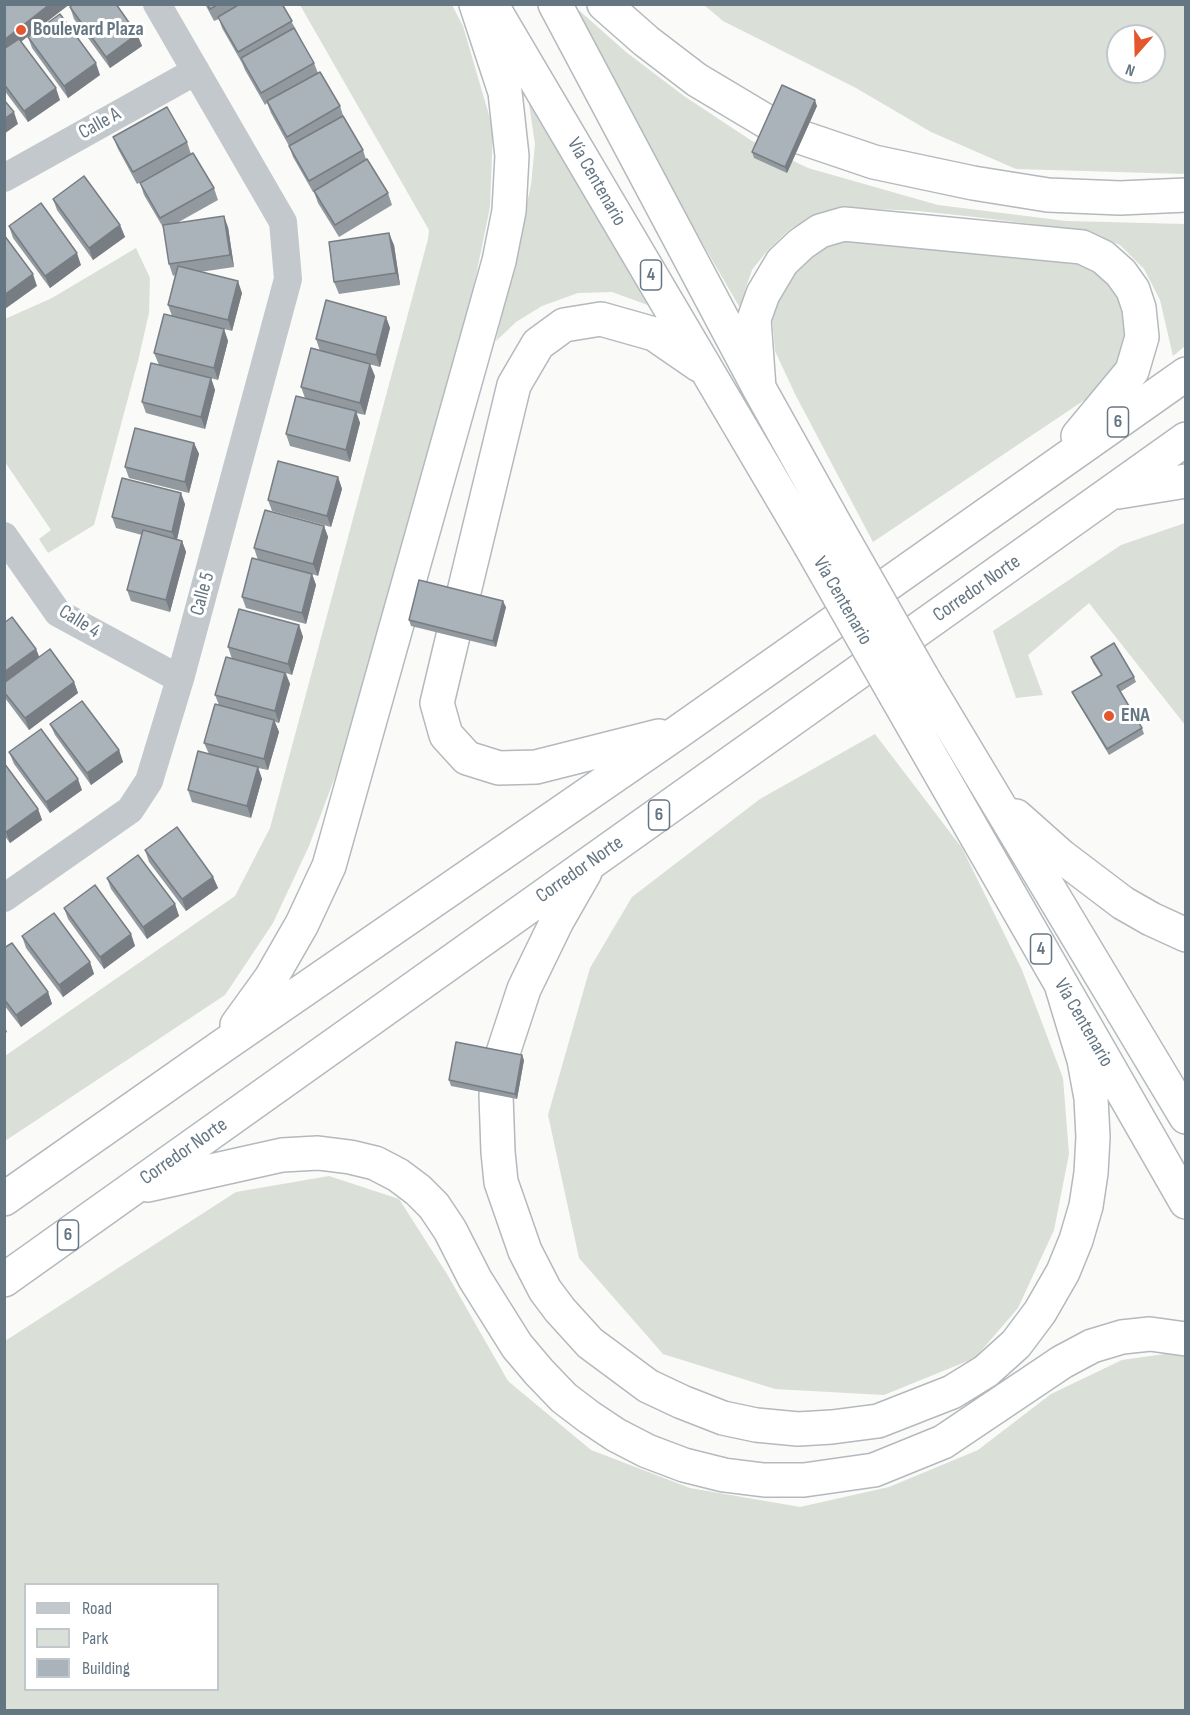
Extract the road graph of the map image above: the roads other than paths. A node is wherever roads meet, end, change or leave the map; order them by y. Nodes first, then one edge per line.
1 (157, 4) edge
2 (477, 4) edge
3 (491, 4) edge
4 (555, 4) edge
5 (604, 4) edge
6 (196, 71) junction
7 (769, 123) edge
8 (803, 138) edge
9 (4, 178) edge
10 (1185, 195) edge
11 (707, 370) junction
12 (1185, 374) edge
13 (759, 388) junction
14 (1185, 439) edge
15 (1050, 470) junction
16 (1185, 481) edge
17 (1111, 494) junction
18 (4, 536) edge
19 (463, 596) edge
20 (453, 636) edge
21 (180, 679) junction
22 (678, 732) junction
23 (993, 795) junction
24 (590, 863) junction
25 (4, 898) edge
26 (1185, 935) edge
27 (1061, 984) junction
28 (220, 1047) junction
29 (502, 1056) edge
30 (496, 1095) edge
31 (1185, 1117) edge
32 (131, 1189) junction
33 (4, 1198) edge
34 (1185, 1202) edge
35 (4, 1280) edge
36 (1185, 1339) edge

1 - 6 street
2 - 28 highway
3 - 11 highway, Vía Centenario / 4
4 - 13 highway, Vía Centenario / 4
5 - 7 highway
6 - 9 street, Calle A
6 - 21 street, Calle 5
8 - 10 highway
11 - 19 highway
11 - 27 highway, Vía Centenario / 4, bridge
12 - 15 highway, 6
13 - 15 highway
13 - 23 highway, Vía Centenario / 4, bridge
14 - 17 highway, Corredor Norte / 6
15 - 22 highway, 6
16 - 17 highway
17 - 24 highway, Corredor Norte / 6
18 - 21 street, Calle 4
20 - 22 highway
21 - 25 street, Calle 5
22 - 28 highway, 6
23 - 26 highway
23 - 31 highway, Vía Centenario / 4
24 - 29 highway
24 - 32 highway, Corredor Norte / 6
27 - 30 highway
27 - 34 highway, Vía Centenario / 4
28 - 33 highway, 6
32 - 35 highway, Corredor Norte / 6
32 - 36 highway

